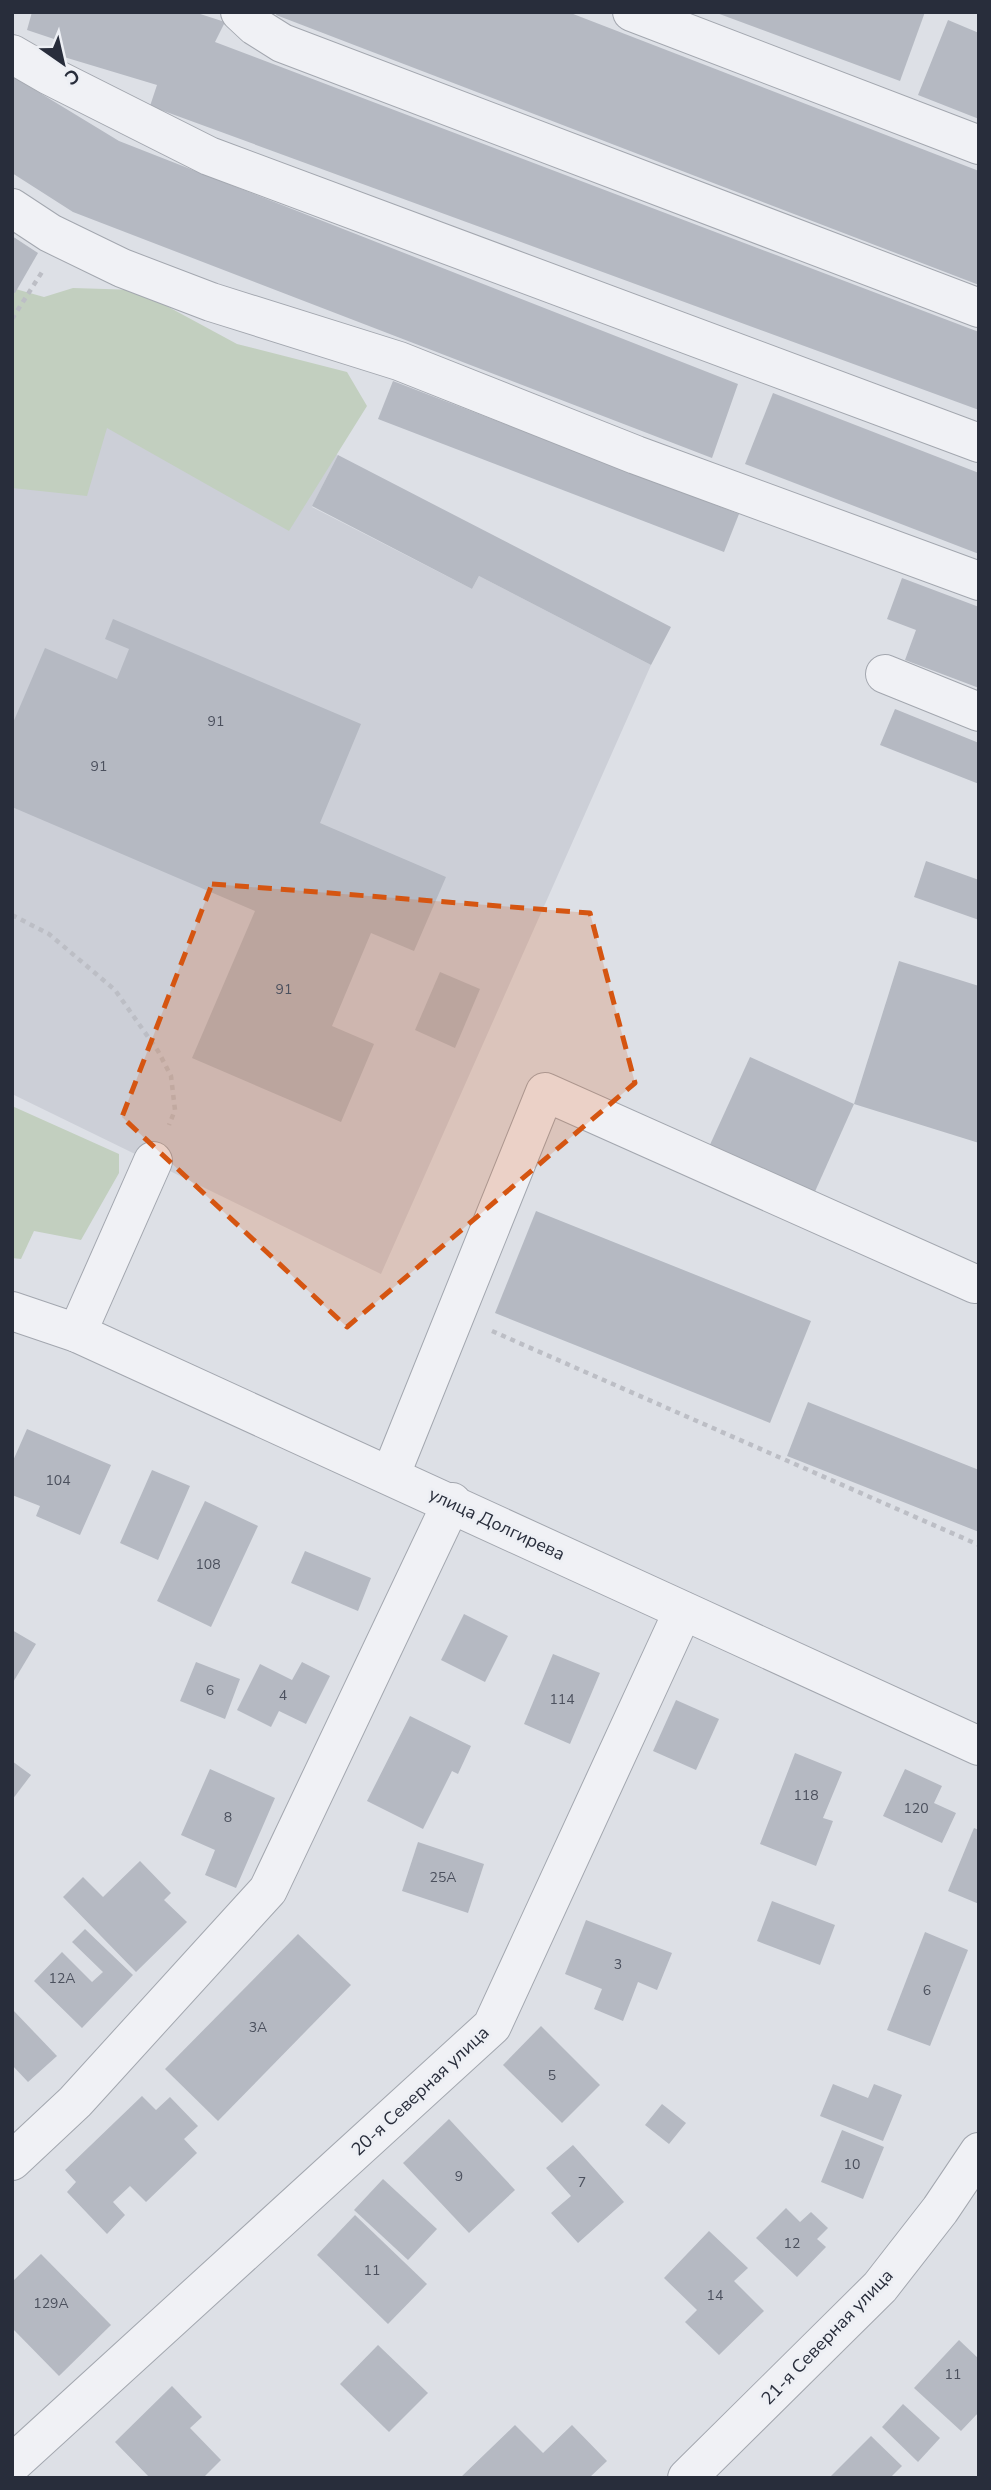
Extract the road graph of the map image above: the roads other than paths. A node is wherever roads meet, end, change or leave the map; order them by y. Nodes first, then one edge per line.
1 (240, 12) edge
2 (632, 12) edge
3 (12, 54) edge
4 (979, 145) edge
5 (12, 208) edge
6 (979, 308) edge
7 (979, 443) edge
8 (979, 581) edge
9 (885, 674) dead end
10 (979, 712) edge
11 (153, 1161) road end
12 (975, 1284) dead end
13 (12, 1311) edge
14 (77, 1333) junction
15 (390, 1474) junction
16 (452, 1502) junction
17 (684, 1611) junction
18 (979, 1746) edge
19 (979, 2152) edge
20 (12, 2161) edge
21 (12, 2465) edge
22 (24, 2478) edge
23 (687, 2478) edge

1 - 6 street
2 - 4 street
3 - 7 street
5 - 8 street
9 - 10 street
11 - 14 street
12 - 15 street
13 - 14 street, улица Долгирева
14 - 15 street, улица Долгирева
15 - 16 street, улица Долгирева
16 - 17 street, улица Долгирева
16 - 20 street
17 - 18 street, улица Долгирева
17 - 21 street, 20-я Северная улица
19 - 23 street, 21-я Северная улица
21 - 22 street

